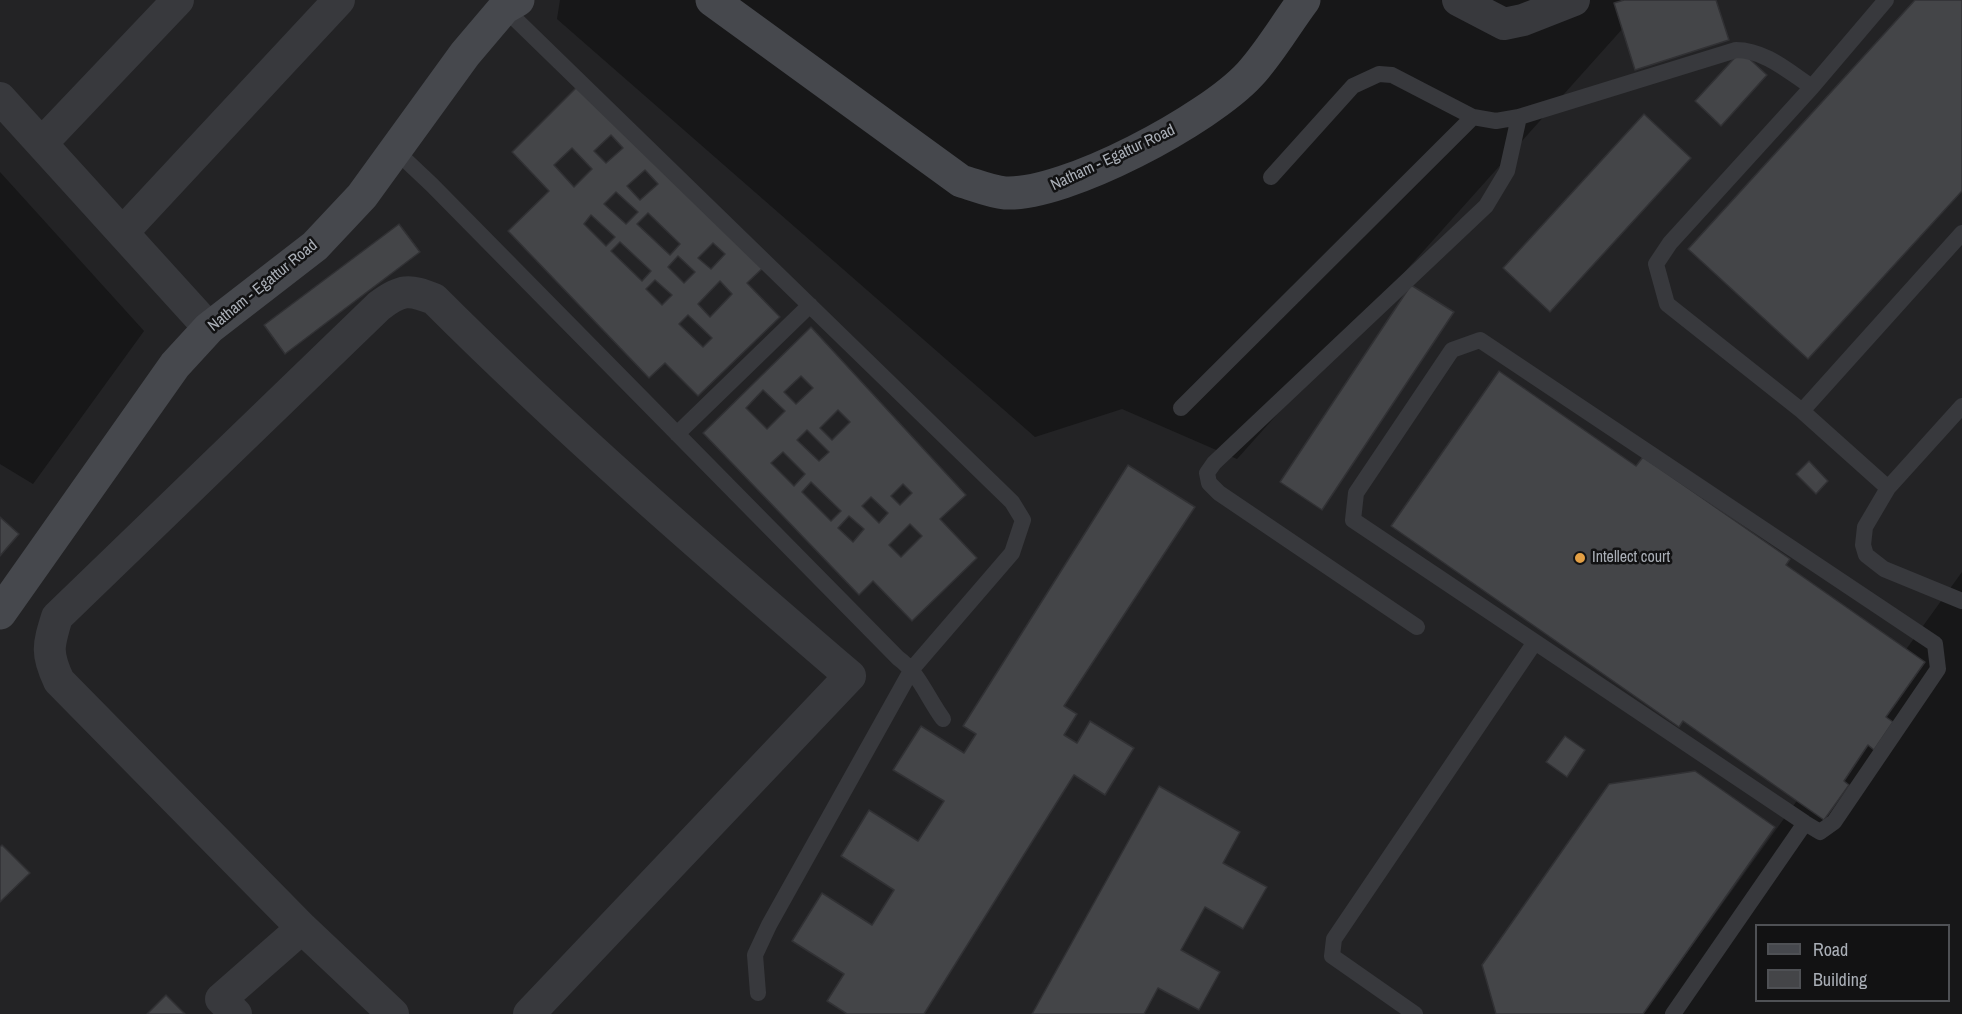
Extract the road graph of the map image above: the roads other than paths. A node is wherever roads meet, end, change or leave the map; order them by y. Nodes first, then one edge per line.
1 (178, 0) edge
2 (339, 0) edge
3 (712, 0) edge
4 (1304, 0) edge
5 (1458, 0) edge
6 (1574, 0) edge
7 (1886, 0) edge
8 (511, 4) edge
9 (1812, 87) junction
10 (0, 98) edge
11 (1473, 117) junction
12 (1519, 117) junction
13 (43, 142) junction
14 (396, 151) junction
15 (1271, 177) dead end
16 (123, 232) junction
17 (1962, 232) edge
18 (810, 305) junction
19 (209, 328) junction
20 (1962, 406) edge
21 (1181, 408) dead end
22 (1802, 411) junction
23 (677, 434) junction
24 (1888, 488) junction
25 (1962, 601) edge
26 (0, 613) edge
27 (1417, 627) dead end
28 (1535, 642) junction
29 (912, 669) junction
30 (944, 719) dead end
31 (1805, 823) junction
32 (302, 928) junction
33 (758, 993) dead end
34 (236, 1014) edge
35 (393, 1014) edge
36 (529, 1014) edge
37 (1415, 1014) edge
38 (1673, 1014) edge

1 - 13 street
2 - 16 street
3 - 4 street, Natham - Egattur Road
5 - 6 street
7 - 9 lane
8 - 14 street, Natham - Egattur Road
8 - 18 lane
9 - 12 lane
9 - 22 lane
10 - 13 street
11 - 12 lane
11 - 15 lane
11 - 21 lane
12 - 27 lane
13 - 16 street
14 - 19 street, Natham - Egattur Road
14 - 23 lane
16 - 19 street
17 - 22 lane
18 - 23 lane
18 - 29 lane
19 - 26 street, Natham - Egattur Road
20 - 24 lane
22 - 24 lane
23 - 29 lane
24 - 25 lane
28 - 31 lane
28 - 31 lane
28 - 37 lane
29 - 30 lane
29 - 33 lane
31 - 38 lane
32 - 34 street
32 - 35 street
32 - 36 street

